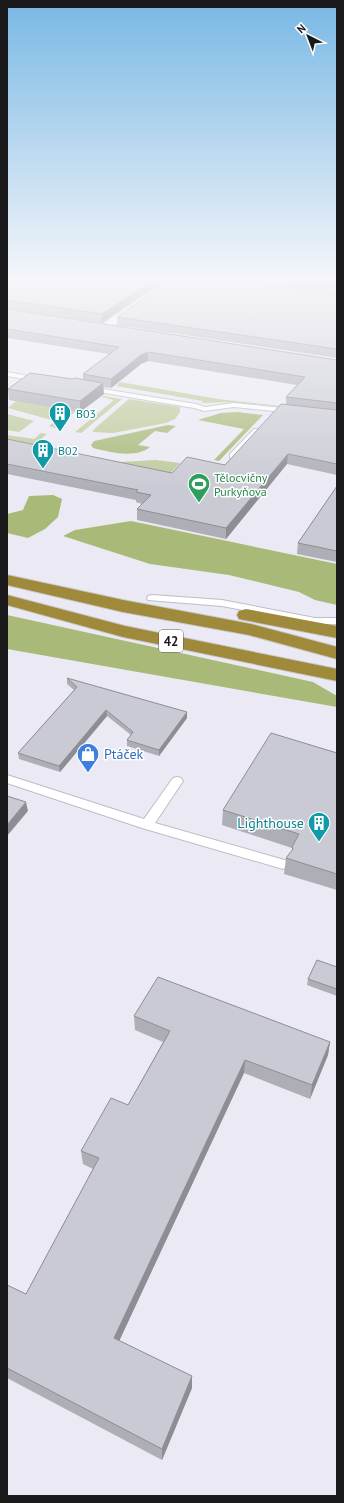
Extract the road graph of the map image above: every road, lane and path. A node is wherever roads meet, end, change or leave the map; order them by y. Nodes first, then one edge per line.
1 (7, 374) edge
2 (49, 381) edge
3 (78, 386) edge
4 (278, 410) junction
5 (300, 412) edge
6 (233, 456) edge
7 (10, 580) edge
8 (152, 598) junction
9 (7, 599) edge
10 (337, 621) edge
11 (337, 632) edge
12 (334, 652) edge
13 (337, 676) edge
14 (7, 778) edge
15 (177, 781) dead end
16 (147, 825) junction
17 (283, 864) dead end

1 - 2 lane
3 - 4 lane
4 - 5 lane
4 - 6 lane
7 - 8 highway
7 - 12 highway
8 - 10 lane
8 - 11 highway
9 - 12 highway
9 - 13 highway, 42
14 - 16 lane
15 - 16 lane
16 - 17 lane

